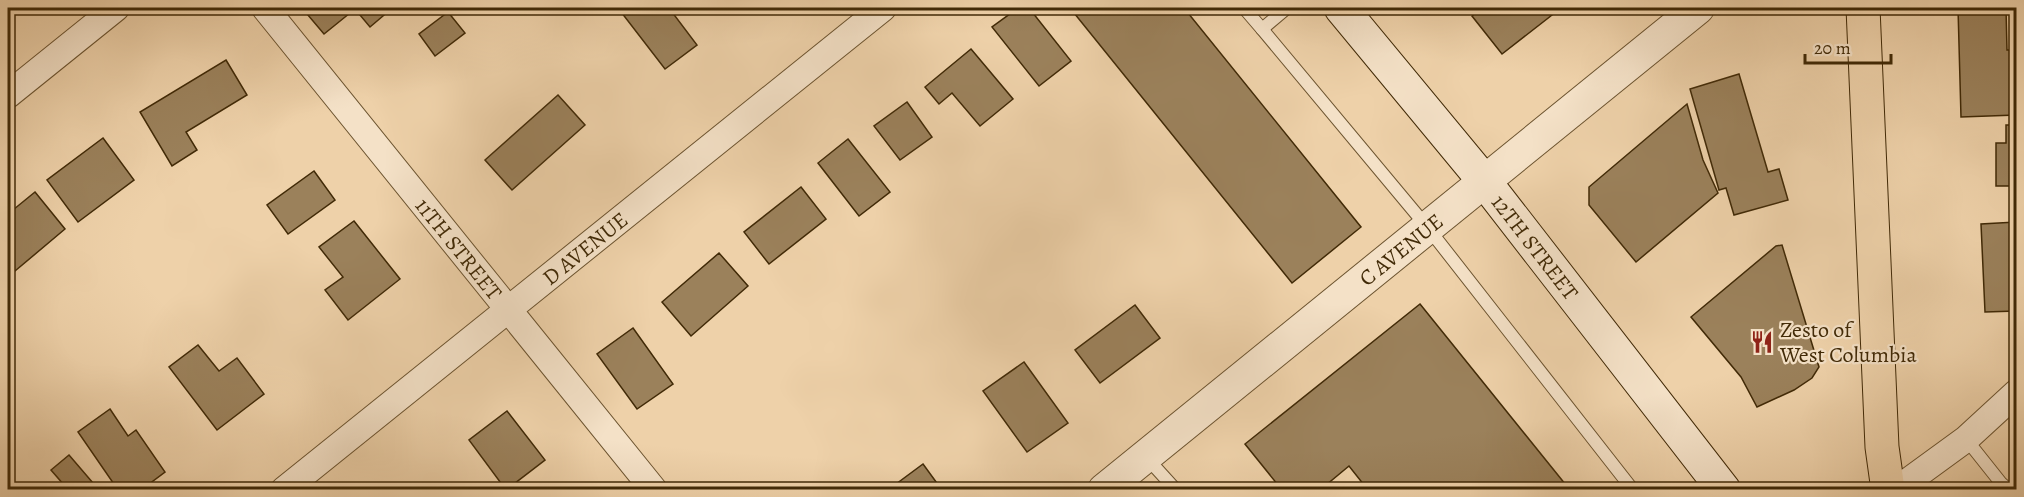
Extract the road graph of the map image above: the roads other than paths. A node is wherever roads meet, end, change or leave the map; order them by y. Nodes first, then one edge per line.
1 (116, 8) edge
2 (265, 8) edge
3 (883, 8) edge
4 (1244, 8) edge
5 (1287, 8) edge
6 (1341, 8) edge
7 (1863, 8) edge
8 (1688, 11) edge
9 (1262, 29) junction
10 (8, 94) edge
11 (1485, 182) junction
12 (1428, 228) junction
13 (509, 309) junction
14 (2016, 393) edge
15 (1966, 439) junction
16 (1145, 457) junction
17 (284, 489) edge
18 (654, 489) edge
19 (1104, 489) edge
20 (1176, 489) edge
21 (1633, 489) edge
22 (1724, 489) edge
23 (1888, 489) edge
24 (1896, 489) edge
25 (2009, 489) edge

1 - 10 street
2 - 13 street, 11TH STREET
3 - 13 street, D AVENUE
4 - 9 lane
5 - 9 lane
6 - 11 main road, 12TH STREET
7 - 23 main road
8 - 11 street, C AVENUE
9 - 12 lane
11 - 12 street, C AVENUE
11 - 22 main road, 12TH STREET
12 - 16 street, C AVENUE
12 - 21 lane
13 - 17 street, D AVENUE
13 - 18 street, 11TH STREET
14 - 15 street
15 - 24 street
15 - 25 lane
16 - 19 street, C AVENUE
16 - 20 lane

